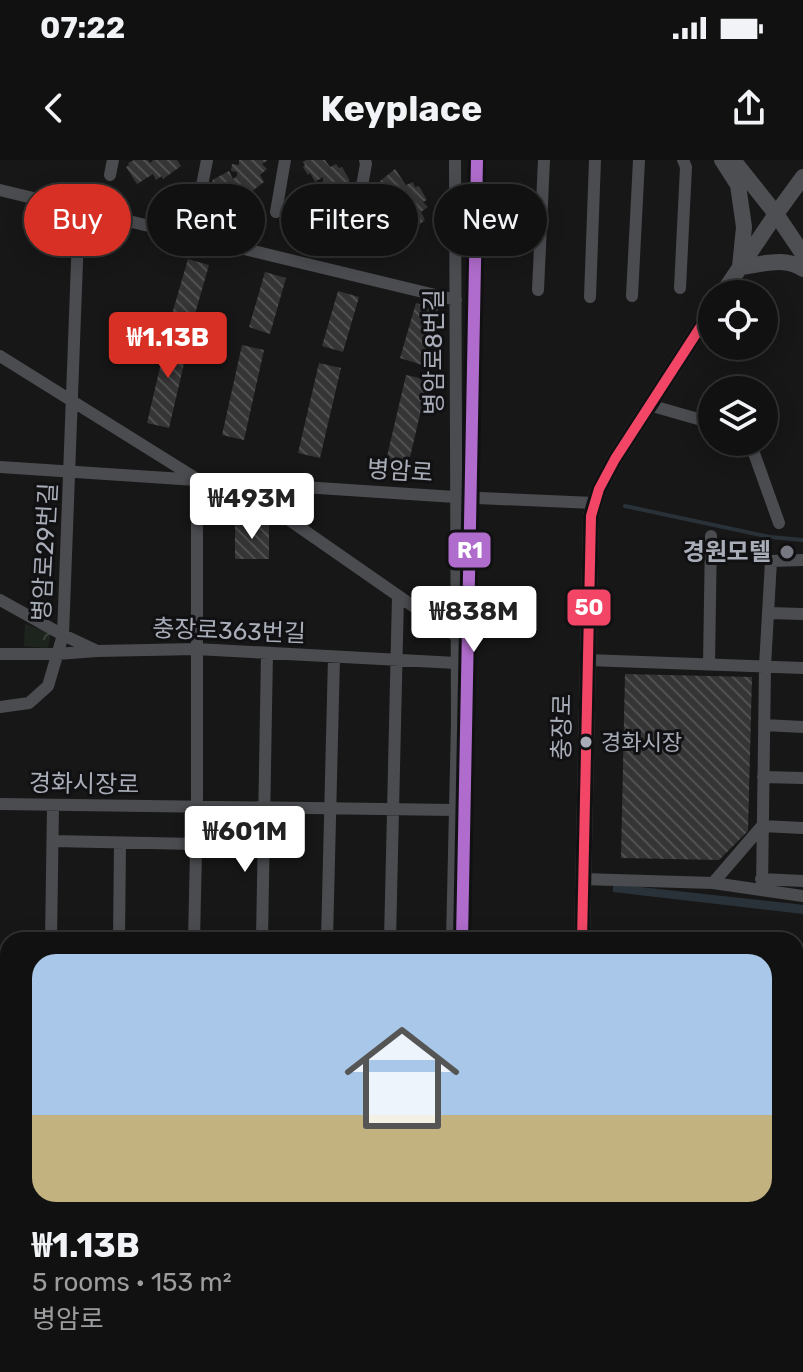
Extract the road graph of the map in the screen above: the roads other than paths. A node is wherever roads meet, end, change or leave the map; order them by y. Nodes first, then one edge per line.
1 (113, 160) edge
2 (207, 160) edge
3 (285, 160) edge
4 (365, 160) edge
5 (455, 160) edge
6 (544, 160) edge
7 (595, 160) edge
8 (639, 160) edge
9 (683, 160) edge
10 (731, 160) edge
11 (110, 175) dead end
12 (803, 177) edge
13 (202, 184) edge
14 (362, 184) edge
15 (0, 190) edge
16 (24, 196) edge
17 (276, 212) dead end
18 (776, 214) junction
19 (131, 222) edge
20 (803, 254) edge
21 (78, 256) edge
22 (740, 267) junction
23 (803, 269) edge
24 (731, 280) edge
25 (680, 288) dead end
26 (538, 290) dead end
27 (632, 296) dead end
28 (590, 297) dead end
29 (456, 300) junction
30 (698, 330) edge
31 (0, 356) edge
32 (73, 401) junction
33 (649, 405) junction
34 (698, 419) edge
35 (755, 456) edge
36 (0, 467) edge
37 (71, 471) junction
38 (197, 479) junction
39 (234, 482) junction
40 (455, 497) junction
41 (594, 503) junction
42 (779, 523) dead end
43 (711, 536) dead end
44 (803, 560) edge
45 (398, 596) junction
46 (0, 600) edge
47 (768, 613) junction
48 (803, 614) edge
49 (63, 635) junction
50 (456, 636) junction
51 (196, 649) junction
52 (97, 651) junction
53 (267, 653) junction
54 (0, 654) edge
55 (57, 654) junction
56 (334, 657) junction
57 (397, 660) junction
58 (588, 660) junction
59 (456, 663) junction
60 (709, 664) junction
61 (765, 666) junction
62 (803, 668) edge
63 (0, 707) edge
64 (764, 725) junction
65 (803, 727) edge
66 (763, 777) junction
67 (803, 778) edge
68 (0, 804) edge
69 (53, 805) junction
70 (197, 807) junction
71 (264, 808) junction
72 (330, 809) junction
73 (393, 809) junction
74 (455, 810) junction
75 (762, 826) junction
76 (803, 828) edge
77 (53, 841) junction
78 (120, 843) junction
79 (196, 844) junction
80 (583, 879) junction
81 (803, 881) edge
82 (713, 883) junction
83 (761, 885) junction
84 (803, 896) edge
85 (51, 932) edge
86 (119, 932) edge
87 (194, 932) edge
88 (262, 932) edge
89 (327, 932) edge
90 (390, 932) edge
91 (452, 932) edge
92 (582, 932) edge

1 - 11 street
2 - 13 street
3 - 17 street
4 - 14 street
5 - 29 street, 병암로8번길
6 - 26 street
7 - 28 street
8 - 27 street
9 - 25 street
10 - 18 main road
10 - 22 main road
12 - 18 main road
15 - 16 street
18 - 20 main road
18 - 22 main road
19 - 29 street
21 - 32 street, 병암로29번길
22 - 23 main road
22 - 24 main road
29 - 40 street, 병암로8번길
30 - 33 main road, 충장로
31 - 32 street, 병암로
32 - 37 street, 병암로29번길
32 - 38 street, 병암로
33 - 34 street
33 - 41 main road, 충장로
35 - 42 street
36 - 37 street, 병암로
37 - 38 street, 병암로
37 - 49 street, 병암로29번길
38 - 39 street, 병암로
38 - 51 street
39 - 40 street, 병암로
39 - 45 street
40 - 41 street, 병암로
40 - 50 street, 병암로8번길
41 - 58 main road, 충장로
43 - 60 street
44 - 47 street
45 - 50 street
45 - 57 street
46 - 49 street
47 - 48 street
47 - 61 street
49 - 52 street
49 - 55 street
50 - 59 street, 병암로8번길
51 - 52 street, 충장로363번길
51 - 53 street, 충장로363번길
51 - 70 street
52 - 55 street, 충장로363번길
53 - 56 street, 충장로363번길
53 - 71 street
54 - 55 street, 충장로363번길
55 - 63 street
56 - 57 street, 충장로363번길
56 - 72 street
57 - 59 street, 충장로363번길
57 - 73 street
58 - 60 street
58 - 80 main road, 충장로
59 - 74 street, 병암로8번길
60 - 61 street
61 - 62 street
61 - 64 street
64 - 65 street
64 - 66 street
66 - 67 street
66 - 75 street
68 - 69 street, 경화시장로
69 - 70 street, 경화시장로
69 - 77 street
70 - 71 street, 경화시장로
70 - 79 street
71 - 72 street, 경화시장로
71 - 88 street
72 - 73 street, 경화시장로
72 - 89 street
73 - 74 street, 경화시장로
73 - 90 street
74 - 91 street, 병암로8번길
75 - 76 street
75 - 82 street
75 - 83 street
77 - 78 street
77 - 85 street
78 - 79 street
78 - 86 street
79 - 87 street
80 - 82 street
80 - 92 main road, 충장로
81 - 83 street
82 - 83 street
83 - 84 street

